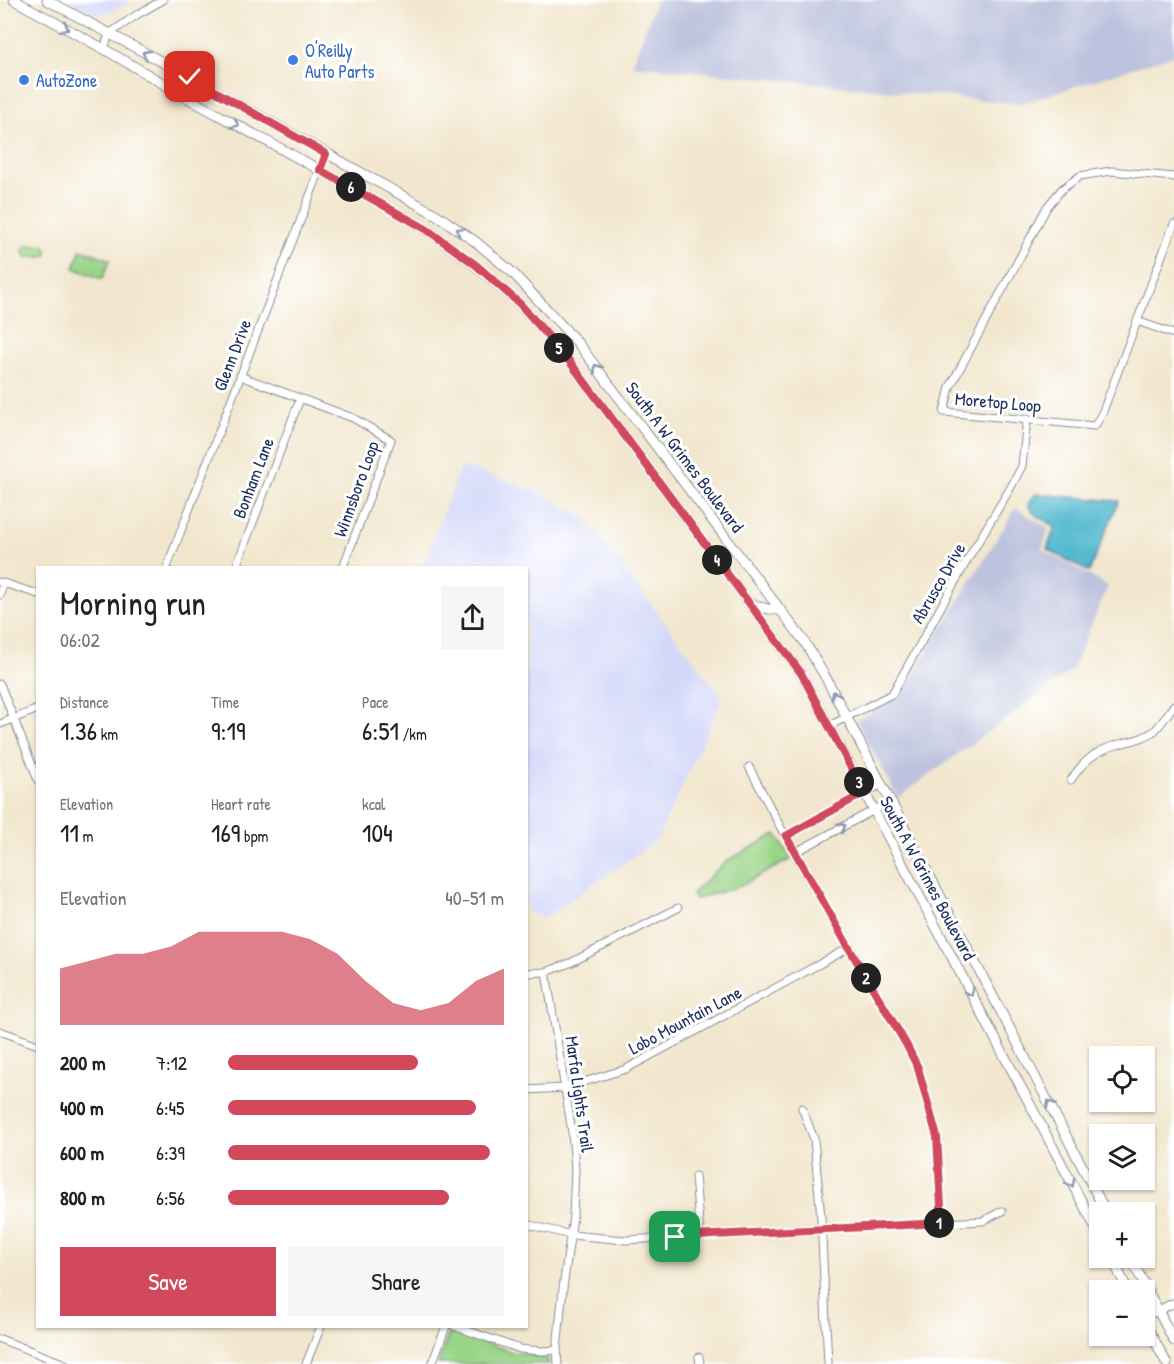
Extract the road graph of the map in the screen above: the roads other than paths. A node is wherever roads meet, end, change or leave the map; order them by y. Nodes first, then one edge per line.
1 (14, 0) edge
2 (46, 0) edge
3 (163, 0) edge
4 (109, 34) junction
5 (104, 49) junction
6 (326, 154) junction
7 (320, 170) junction
8 (1174, 177) edge
9 (1174, 224) edge
10 (531, 292) junction
11 (520, 304) junction
12 (1137, 321) junction
13 (1174, 334) edge
14 (240, 376) junction
15 (616, 393) junction
16 (300, 399) junction
17 (601, 405) junction
18 (1027, 419) junction
19 (167, 566) edge
20 (236, 566) edge
21 (343, 566) edge
22 (2, 583) edge
23 (36, 593) edge
24 (0, 595) edge
25 (745, 599) junction
26 (780, 610) junction
27 (0, 684) edge
28 (1174, 705) edge
29 (36, 711) edge
30 (846, 717) junction
31 (14, 719) junction
32 (0, 724) edge
33 (829, 726) junction
34 (749, 767) dead end
35 (36, 775) edge
36 (1071, 780) dead end
37 (882, 784) junction
38 (864, 793) junction
39 (891, 801) junction
40 (874, 811) junction
41 (786, 836) junction
42 (794, 853) junction
43 (678, 908) dead end
44 (954, 922) junction
45 (938, 930) junction
46 (849, 948) junction
47 (546, 972) junction
48 (528, 973) edge
49 (0, 1031) edge
50 (36, 1044) edge
51 (1022, 1052) junction
52 (1006, 1060) junction
53 (564, 1088) junction
54 (528, 1090) edge
55 (802, 1108) dead end
56 (1076, 1155) junction
57 (1061, 1163) junction
58 (695, 1176) dead end
59 (1101, 1202) edge
60 (1002, 1211) dead end
61 (1089, 1215) edge
62 (942, 1223) junction
63 (528, 1224) edge
64 (822, 1230) junction
65 (571, 1235) junction
66 (700, 1236) junction
67 (1136, 1268) edge
68 (1174, 1303) edge
69 (1158, 1311) junction
70 (1155, 1313) edge
71 (320, 1328) edge
72 (445, 1328) edge
73 (460, 1328) edge
74 (0, 1339) edge
75 (1155, 1341) edge
76 (1174, 1341) edge
77 (557, 1350) junction
78 (60, 1363) edge
79 (306, 1364) edge
80 (432, 1364) edge
81 (558, 1364) edge
82 (828, 1364) edge
83 (1167, 1364) edge

1 -> 5 main road, South A W Grimes Boulevard
2 - 4 main road, South A W Grimes Boulevard
3 - 4 street
4 - 5 street
6 -> 4 main road, South A W Grimes Boulevard
5 -> 7 main road, South A W Grimes Boulevard
6 - 7 street, Glenn Drive
10 -> 6 main road, South A W Grimes Boulevard
7 - 11 main road, South A W Grimes Boulevard
7 - 14 street, Glenn Drive
8 - 18 street, Moretop Loop
9 - 12 street, Moretop Loop
10 - 11 main road
15 -> 10 main road, South A W Grimes Boulevard
11 - 17 main road, South A W Grimes Boulevard
12 - 13 street
12 - 18 street, Moretop Loop
14 - 16 street, Winnsboro Loop
14 - 19 street, Glenn Drive
15 - 17 main road
15 - 26 main road, South A W Grimes Boulevard
16 - 20 street, Bonham Lane
16 - 21 street, Winnsboro Loop
17 - 25 main road, South A W Grimes Boulevard
18 - 30 street, Abrusco Drive
22 - 23 street
22 - 24 street
25 - 26 main road
25 - 33 main road, South A W Grimes Boulevard
30 -> 26 main road, South A W Grimes Boulevard
27 - 31 street
28 - 36 street
29 - 31 street
30 - 33 street, Abrusco Drive
30 - 37 main road, South A W Grimes Boulevard
31 - 32 street
31 - 35 street
33 - 38 main road, South A W Grimes Boulevard
34 - 41 street
37 - 38 street
37 - 39 main road, South A W Grimes Boulevard
38 - 40 main road, South A W Grimes Boulevard
38 - 41 street
39 - 40 street
39 - 44 main road, South A W Grimes Boulevard
42 -> 40 street
40 - 45 main road, South A W Grimes Boulevard
41 - 42 street
42 - 46 street
43 - 47 street
44 - 45 main road
44 - 51 main road, South A W Grimes Boulevard
45 -> 52 main road, South A W Grimes Boulevard
46 - 53 street, Lobo Mountain Lane
46 - 62 street
47 - 48 street
47 - 53 street, Marfa Lights Trail
49 - 50 street
51 - 52 main road
56 -> 51 main road, South A W Grimes Boulevard
52 - 57 main road, South A W Grimes Boulevard
53 - 54 street, Lobo Mountain Lane
53 - 65 street, Marfa Lights Trail
55 - 64 street
56 - 57 main road
56 - 59 main road, South A W Grimes Boulevard
57 -> 61 main road, South A W Grimes Boulevard
58 - 66 street
60 - 62 street
62 - 64 street
63 - 65 street
64 - 66 street
64 - 82 street
65 - 66 street
65 - 77 street, Marfa Lights Trail
67 - 69 main road
68 - 69 street
69 - 70 street
69 - 76 main road
71 - 79 street
72 - 80 street
73 - 77 street
74 - 78 street
75 - 83 main road
77 - 81 street, Marfa Lights Trail

